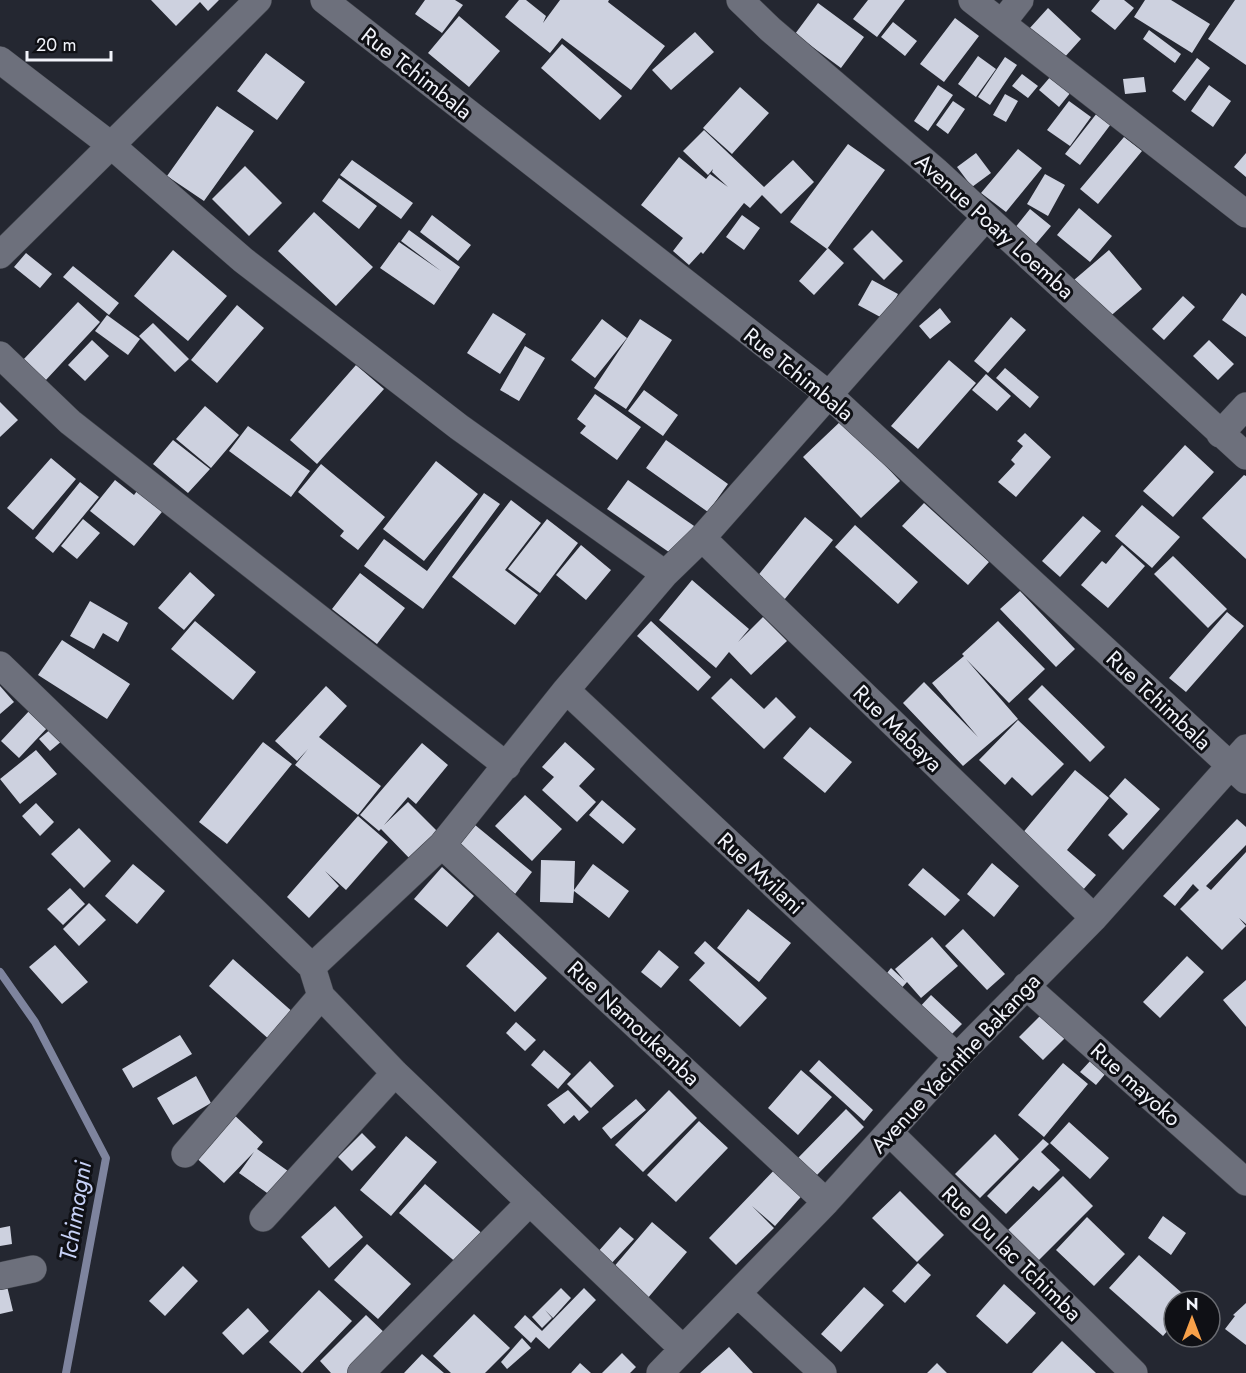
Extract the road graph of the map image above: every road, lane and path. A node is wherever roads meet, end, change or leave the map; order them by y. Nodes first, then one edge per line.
1 (258, 0) edge
2 (324, 0) edge
3 (740, 0) edge
4 (972, 0) edge
5 (1020, 0) edge
6 (1002, 23) junction
7 (0, 60) edge
8 (112, 146) junction
9 (1246, 214) edge
10 (986, 217) junction
11 (0, 255) edge
12 (0, 355) edge
13 (828, 394) junction
14 (1246, 406) edge
15 (1220, 434) junction
16 (1246, 456) edge
17 (702, 538) junction
18 (665, 574) junction
19 (0, 665) edge
20 (566, 690) junction
21 (1241, 764) edge
22 (507, 766) junction
23 (442, 845) junction
24 (1094, 918) junction
25 (312, 967) junction
26 (1026, 986) junction
27 (321, 996) junction
28 (957, 1057) junction
29 (395, 1073) junction
30 (890, 1133) junction
31 (186, 1154) dead end
32 (1246, 1182) edge
33 (530, 1202) junction
34 (826, 1202) junction
35 (263, 1218) dead end
36 (33, 1269) dead end
37 (0, 1276) edge
38 (738, 1294) junction
39 (683, 1349) junction
40 (361, 1373) edge
41 (660, 1373) edge
42 (823, 1373) edge
43 (1134, 1373) edge

1 - 8 street
2 - 13 street, Rue Tchimbala
3 - 10 street, Avenue Poaty Loemba
4 - 6 street
5 - 6 street
6 - 9 street
7 - 8 street
8 - 11 street
8 - 18 street
10 - 13 street
10 - 15 street, Avenue Poaty Loemba
12 - 22 street
13 - 17 street
13 - 21 street, Rue Tchimbala
14 - 15 street
15 - 16 street, Avenue Poaty Loemba
17 - 18 street
17 - 24 street, Rue Mabaya
18 - 20 street
19 - 25 street
20 - 22 street
20 - 28 street, Rue Mvilani
21 - 24 street, Avenue Yacinthe Bakanga
22 - 23 street
23 - 25 street
23 - 34 street, Rue Namoukemba
24 - 26 street, Avenue Yacinthe Bakanga
25 - 27 street
26 - 28 street, Avenue Yacinthe Bakanga
26 - 32 street, Rue mayoko
27 - 29 street
27 - 31 street
28 - 30 street, Avenue Yacinthe Bakanga
29 - 33 street
29 - 35 street
30 - 34 street, Avenue Yacinthe Bakanga
30 - 43 street, Rue Du lac Tchimba
33 - 39 street
33 - 40 street
34 - 38 street, Avenue Yacinthe Bakanga
36 - 37 street
38 - 39 street, Avenue Yacinthe Bakanga
38 - 42 street
39 - 41 street, Avenue Yacinthe Bakanga

